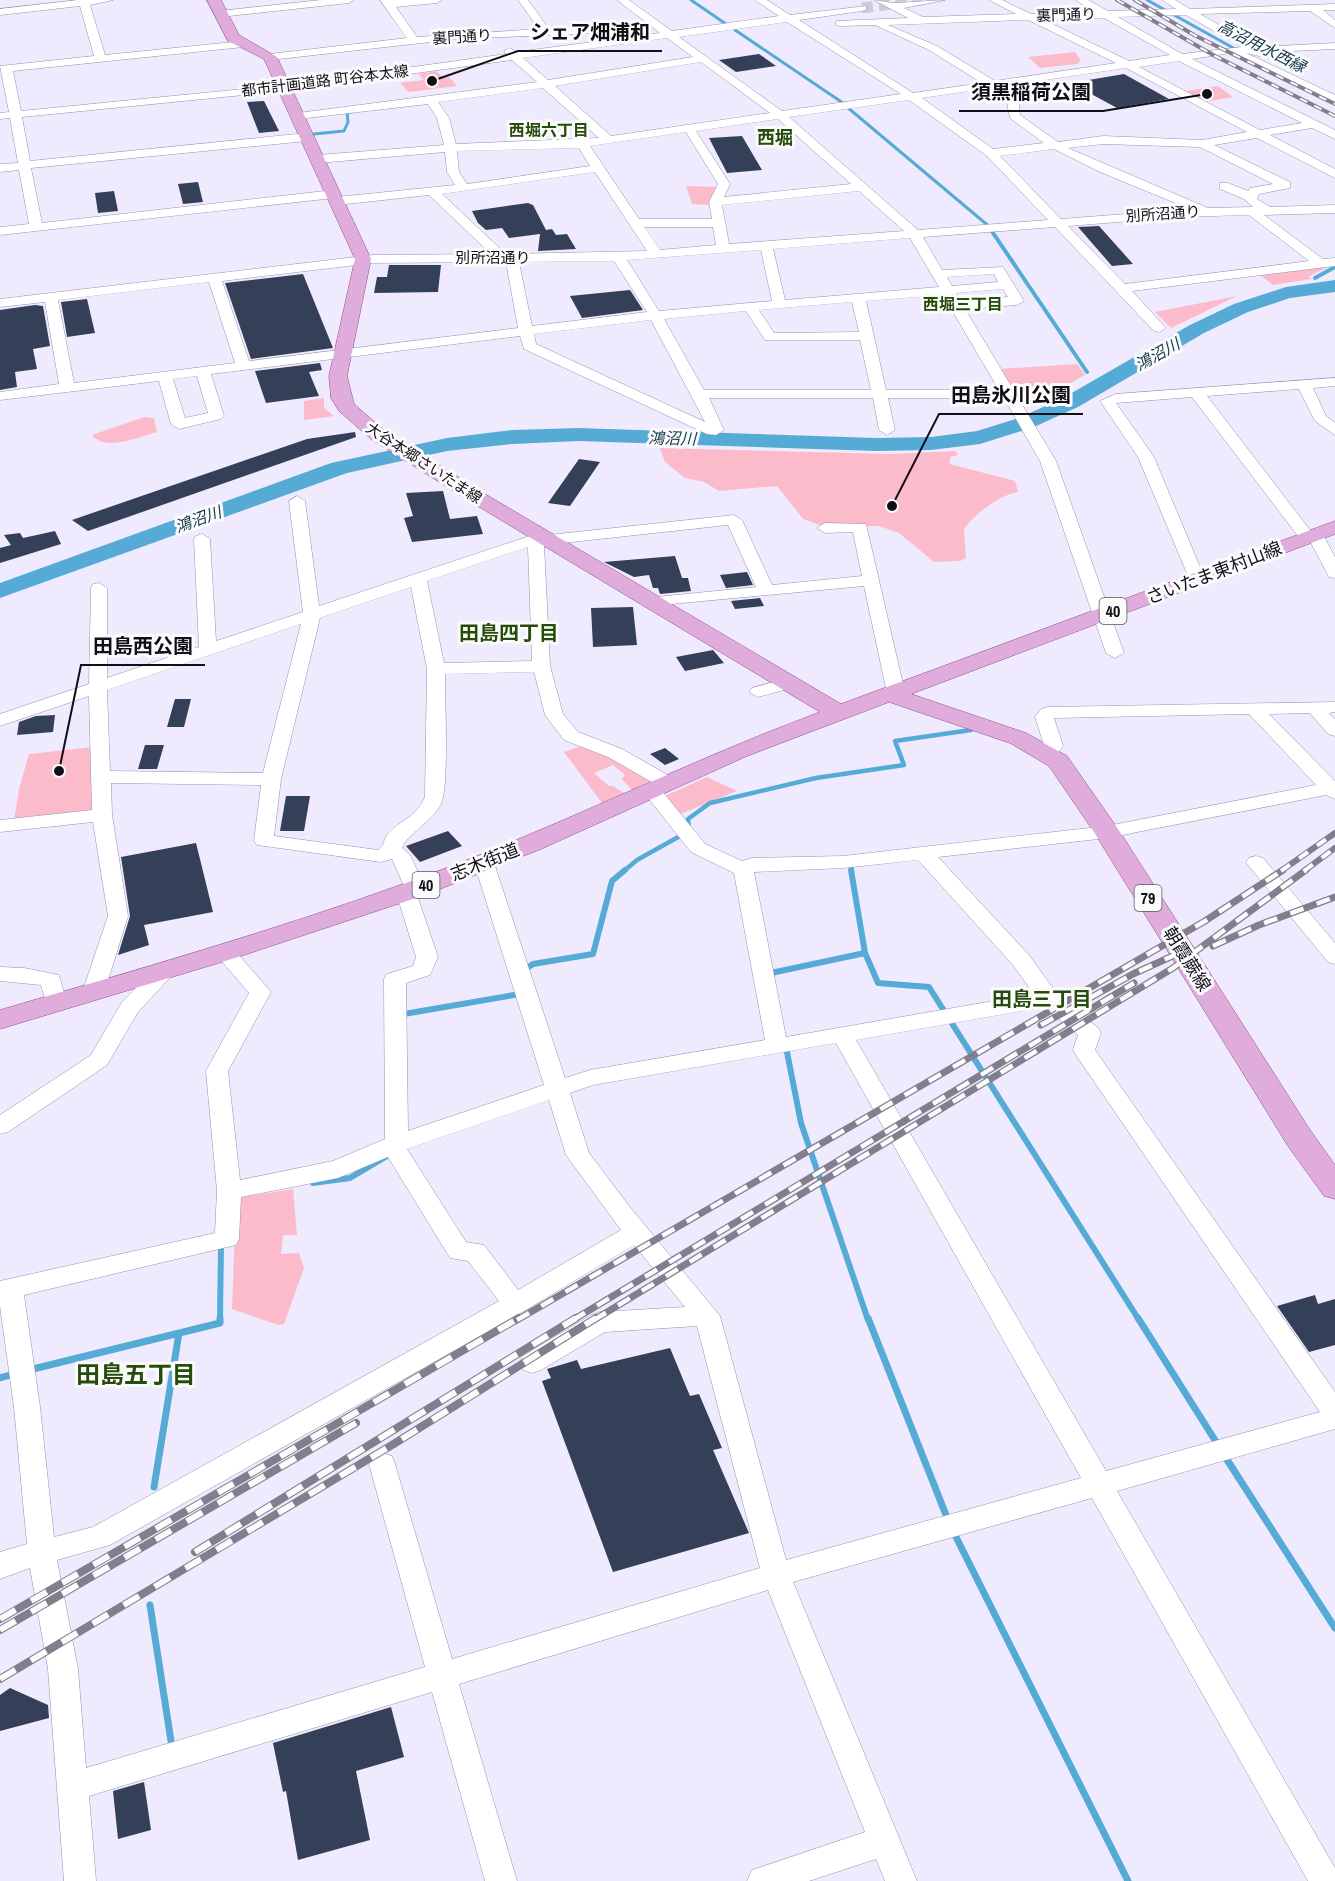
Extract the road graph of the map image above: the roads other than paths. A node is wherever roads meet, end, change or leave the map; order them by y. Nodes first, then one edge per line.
1 (108, 0) edge
2 (349, 0) edge
3 (437, 0) edge
4 (524, 0) edge
5 (622, 0) edge
6 (760, 0) edge
7 (940, 0) edge
8 (994, 0) edge
9 (1081, 0) edge
10 (1142, 0) edge
11 (1167, 0) edge
12 (1256, 0) edge
13 (84, 2) edge
14 (387, 2) edge
15 (891, 2) edge
16 (0, 3) edge
17 (217, 7) edge
18 (956, 7) dead end
19 (1335, 7) edge
20 (862, 8) tunnel mouth
21 (1313, 8) junction
22 (1269, 9) junction
23 (5, 12) edge
24 (1166, 12) junction
25 (1188, 12) junction
26 (1105, 14) junction
27 (1129, 14) junction
28 (1032, 16) junction
29 (983, 18) junction
30 (922, 20) junction
31 (793, 21) junction
32 (874, 22) junction
33 (1181, 23) dead end
34 (656, 25) junction
35 (1335, 25) edge
36 (547, 33) junction
37 (491, 34) junction
38 (670, 35) junction
39 (1210, 39) dead end
40 (415, 41) junction
41 (243, 44) junction
42 (1335, 46) edge
43 (1235, 49) junction
44 (1256, 50) junction
45 (1198, 55) junction
46 (516, 56) junction
47 (270, 57) junction
48 (1180, 57) junction
49 (702, 58) junction
50 (101, 60) junction
51 (1128, 64) junction
52 (3, 69) edge
53 (992, 84) junction
54 (546, 85) junction
55 (1319, 86) edge
56 (284, 88) junction
57 (1279, 91) junction
58 (1253, 96) junction
59 (912, 97) junction
60 (1335, 99) edge
61 (432, 101) junction
62 (1199, 103) junction
63 (14, 115) junction
64 (0, 116) edge
65 (298, 116) junction
66 (781, 116) junction
67 (1311, 124) junction
68 (690, 130) junction
69 (1259, 133) junction
70 (1335, 135) edge
71 (307, 137) junction
72 (608, 140) junction
73 (582, 144) junction
74 (1202, 144) junction
75 (1057, 145) junction
76 (448, 148) junction
77 (991, 153) junction
78 (318, 159) junction
79 (24, 166) junction
80 (0, 168) edge
81 (599, 168) junction
82 (1335, 174) edge
83 (1224, 186) dead end
84 (861, 187) junction
85 (463, 188) junction
86 (433, 192) junction
87 (1250, 197) junction
88 (336, 198) junction
89 (715, 202) junction
90 (1335, 209) edge
91 (1204, 211) junction
92 (1253, 212) junction
93 (1270, 212) junction
94 (1055, 222) junction
95 (634, 223) junction
96 (718, 223) junction
97 (36, 227) junction
98 (0, 231) edge
99 (914, 233) junction
100 (766, 245) junction
101 (723, 249) junction
102 (656, 254) junction
103 (618, 257) junction
104 (508, 258) junction
105 (363, 259) junction
106 (1328, 263) edge
107 (939, 274) junction
108 (214, 277) junction
109 (1007, 285) junction
110 (948, 288) junction
111 (1119, 289) junction
112 (51, 297) junction
113 (858, 297) junction
114 (0, 303) edge
115 (779, 304) junction
116 (957, 305) junction
117 (750, 307) junction
118 (657, 315) junction
119 (1159, 328) dead end
120 (526, 330) junction
121 (866, 336) junction
122 (342, 352) junction
123 (243, 364) junction
124 (203, 370) junction
125 (165, 375) junction
126 (1335, 382) edge
127 (1304, 385) junction
128 (67, 387) junction
129 (1196, 392) junction
130 (700, 394) junction
131 (878, 394) junction
132 (1009, 394) junction
133 (0, 396) edge
134 (887, 430) dead end
135 (1335, 430) edge
136 (297, 501) dead end
137 (825, 528) dead end
138 (1319, 533) edge
139 (202, 539) dead end
140 (542, 539) junction
141 (1335, 573) edge
142 (418, 579) junction
143 (1197, 579) junction
144 (872, 580) junction
145 (99, 588) dead end
146 (766, 591) junction
147 (656, 602) junction
148 (312, 615) junction
149 (1101, 615) junction
150 (208, 649) junction
151 (1115, 653) dead end
152 (541, 666) junction
153 (436, 669) junction
154 (789, 682) junction
155 (98, 686) junction
156 (758, 692) dead end
157 (893, 694) junction
158 (1335, 707) edge
159 (1315, 708) junction
160 (1254, 709) junction
161 (839, 713) junction
162 (0, 720) edge
163 (1335, 730) edge
164 (1048, 753) junction
165 (102, 777) junction
166 (271, 779) junction
167 (658, 786) junction
168 (1333, 789) edge
169 (102, 815) junction
170 (0, 826) edge
171 (1107, 832) junction
172 (391, 851) junction
173 (922, 852) junction
174 (1256, 862) dead end
175 (484, 863) junction
176 (744, 870) junction
177 (411, 890) junction
178 (225, 952) junction
179 (1335, 957) edge
180 (166, 970) junction
181 (0, 974) edge
182 (93, 993) junction
183 (1049, 999) junction
184 (56, 1004) junction
185 (0, 1020) edge
186 (843, 1036) junction
187 (777, 1047) junction
188 (558, 1090) junction
189 (0, 1126) edge
190 (395, 1145) junction
191 (1335, 1188) edge
192 (229, 1191) junction
193 (637, 1232) junction
194 (5, 1289) edge
195 (515, 1304) junction
196 (706, 1316) junction
197 (532, 1363) dead end
198 (1335, 1413) edge
199 (1335, 1418) edge
200 (382, 1464) dead end
201 (1100, 1484) junction
202 (42, 1553) junction
203 (3, 1562) edge
204 (776, 1575) junction
205 (441, 1676) junction
206 (72, 1787) junction
207 (884, 1841) junction
208 (80, 1881) edge
209 (501, 1881) edge
210 (764, 1881) edge
211 (901, 1881) edge
212 (1325, 1881) edge

1 - 13 street
2 - 17 street
3 - 14 street
4 - 36 street
5 - 34 street
6 - 31 street
7 - 15 street
8 - 28 street
9 - 26 street
10 - 24 street
11 - 25 street
12 - 22 street
13 - 23 street
13 - 50 street
14 - 40 street
15 - 30 street
16 - 23 street
17 - 41 main road
18 - 29 street
19 - 21 street, 裏門通り
20 - 31 street, 都市計画道路 町谷本太線
21 - 22 street, 裏門通り
21 - 35 street
22 - 25 street, 裏門通り
24 - 25 street, 裏門通り
24 - 27 street, 裏門通り
24 - 33 street
25 - 44 street
26 - 27 street, 裏門通り
26 - 28 street, 裏門通り
26 - 48 street
27 - 45 street
28 - 29 street, 裏門通り
28 - 51 street
29 - 30 street, 裏門通り
30 - 32 street, 裏門通り
31 - 32 street, 裏門通り
31 - 38 street, 都市計画道路 町谷本太線
31 - 59 street
32 - 53 street
34 - 36 street, 裏門通り
34 - 38 street
36 - 37 street, 裏門通り
37 - 40 street, 裏門通り
37 - 46 street
38 - 46 street, 都市計画道路 町谷本太線
38 - 49 street
39 - 43 street
40 - 47 street, 裏門通り
41 - 47 main road
41 - 50 street
42 - 44 street
43 - 44 street
43 - 45 street
43 - 55 street
44 - 55 street
45 - 48 street
45 - 57 street
46 - 54 street
46 - 56 street, 都市計画道路 町谷本太線
47 - 56 main road
48 - 51 street
48 - 58 street
49 - 54 street
49 - 66 street
50 - 52 street
51 - 53 street
51 - 62 street
52 - 63 street
53 - 59 street
53 - 75 street
54 - 61 street
54 - 72 street
55 - 57 street
55 - 60 street
56 - 63 street, 都市計画道路 町谷本太線
56 - 65 main road
57 - 58 street
57 - 67 street
58 - 62 street
58 - 67 street
59 - 66 street
59 - 77 street
61 - 65 street
61 - 76 street
62 - 69 street
63 - 64 street, 都市計画道路 町谷本太線
63 - 79 street
65 - 71 main road
66 - 68 street
66 - 84 street
67 - 69 street
67 - 70 street
68 - 72 street
68 - 89 street
69 - 74 street
69 - 82 street
71 - 78 main road
71 - 79 street
72 - 73 street
73 - 76 street
73 - 81 street
74 - 75 street
74 - 87 street
75 - 77 street
75 - 91 street
76 - 78 street
76 - 85 street
77 - 94 street
78 - 88 main road
79 - 80 street
79 - 97 street
81 - 85 street
81 - 95 street
83 - 87 street
84 - 89 street
84 - 99 street
85 - 86 street
86 - 88 street
86 - 104 street
87 - 93 street
88 - 97 street
88 - 105 main road
89 - 96 street
90 - 93 street, 別所沼通り
91 - 92 street, 別所沼通り
91 - 94 street, 別所沼通り
92 - 93 street, 別所沼通り
92 - 106 street
94 - 99 street, 別所沼通り
94 - 111 street
95 - 96 street
95 - 102 street
96 - 101 street
97 - 98 street
99 - 100 street, 別所沼通り
99 - 107 street
100 - 101 street, 別所沼通り
100 - 115 street
101 - 102 street, 別所沼通り
102 - 103 street, 別所沼通り
103 - 104 street, 別所沼通り
103 - 118 street
104 - 105 street, 別所沼通り
104 - 120 street
105 - 108 street, 別所沼通り
105 - 122 main road, 大谷本郷さいたま線
106 - 111 street
107 - 109 street
107 - 110 street
108 - 112 street, 別所沼通り
108 - 123 street
109 - 110 street
109 - 116 street
110 - 113 street
110 - 116 street
111 - 119 street
112 - 114 street, 別所沼通り
112 - 128 street
113 - 115 street
113 - 121 street
115 - 117 street
116 - 132 street
117 - 118 street
117 - 121 street
118 - 120 street
118 - 130 street
120 - 122 street
120 - 130 street
121 - 131 street
122 - 123 street
122 - 140 main road, 大谷本郷さいたま線
123 - 124 street
124 - 125 street
124 - 125 street
125 - 128 street
126 - 127 street
127 - 129 street
127 - 135 street
128 - 133 street
129 - 138 street
129 - 143 street
130 - 131 street
131 - 132 street
131 - 134 street
132 - 149 street
136 - 148 street
137 - 144 street
138 - 141 street
138 - 143 main road, さいたま東村山線 / 40
139 - 150 street
140 - 142 street
140 - 146 street
140 - 147 main road, 大谷本郷さいたま線
140 - 152 street
142 - 148 street
142 - 153 street
143 - 149 main road, さいたま東村山線 / 40
144 - 146 street
144 - 157 street
145 - 155 street
146 - 147 street
147 - 154 main road, 大谷本郷さいたま線
148 - 150 street
148 - 166 street
149 - 151 street
149 - 157 main road, さいたま東村山線 / 40
150 - 155 street
152 - 153 street
152 - 167 street
153 - 172 street
154 - 156 street
154 - 161 main road, 大谷本郷さいたま線
155 - 162 street
155 - 165 street
157 - 161 main road, 志木街道 / 40
157 - 164 main road, 朝霞蕨線 / 79
158 - 159 street
159 - 160 street
159 - 163 street
160 - 164 street
160 - 168 street
161 - 167 main road, 志木街道 / 40
164 - 171 main road, 朝霞蕨線 / 79
165 - 166 street
165 - 169 street
166 - 172 street
167 - 175 main road, 志木街道 / 40
167 - 176 street
168 - 171 street
169 - 170 street
169 - 182 street
171 - 173 street
171 - 191 main road, 朝霞蕨線 / 79
172 - 177 street
173 - 176 street
173 - 183 street
174 - 179 street
175 - 177 main road, 志木街道 / 40
175 - 188 street
176 - 187 street
177 - 178 main road, 志木街道 / 40
177 - 190 street
178 - 180 main road, 志木街道 / 40
178 - 192 street
180 - 182 main road, 志木街道 / 40
180 - 189 street
181 - 184 street
182 - 184 main road, 志木街道 / 40
183 - 186 street
183 - 198 street
184 - 185 main road, 志木街道 / 40
186 - 187 street
186 - 201 street
187 - 188 street
188 - 190 street
188 - 193 street
190 - 192 street
190 - 195 street
192 - 194 street
193 - 195 street
193 - 196 street
194 - 202 street
195 - 202 street
196 - 197 street
196 - 204 street
199 - 201 street
200 - 205 street
201 - 204 street
201 - 212 street
202 - 203 street
202 - 206 street
204 - 205 street
204 - 207 street
205 - 206 street
205 - 209 street
206 - 208 street
207 - 210 street
207 - 211 street

